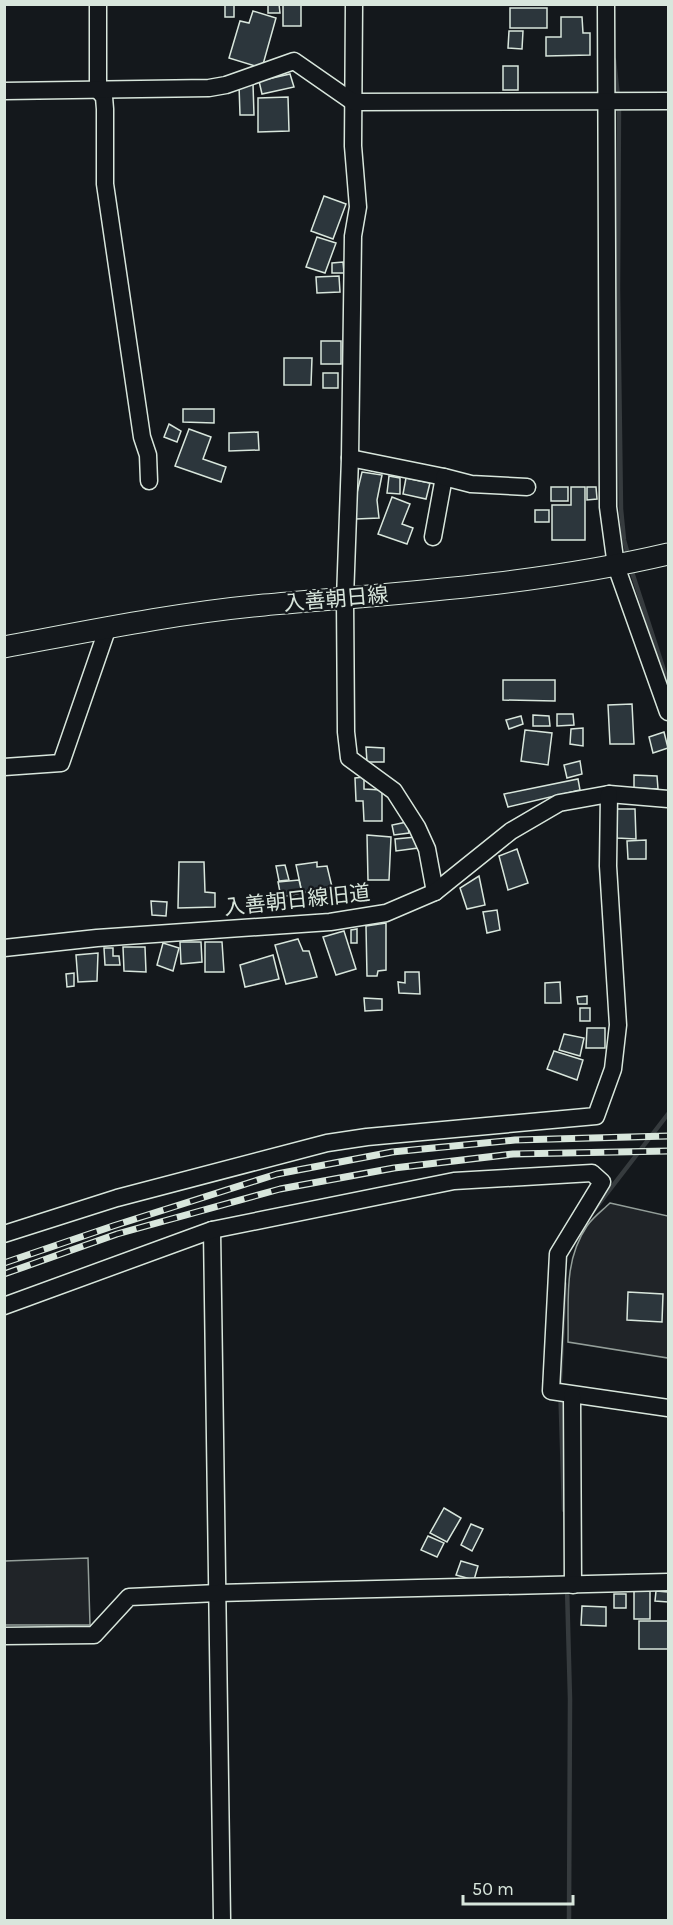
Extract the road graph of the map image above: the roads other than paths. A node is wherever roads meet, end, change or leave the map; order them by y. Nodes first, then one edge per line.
1 (98, 4) edge
2 (354, 4) edge
3 (606, 4) edge
4 (98, 90) junction
5 (4, 91) edge
6 (607, 101) junction
7 (669, 101) edge
8 (352, 102) junction
9 (350, 458) junction
10 (444, 477) junction
11 (149, 481) dead end
12 (527, 487) dead end
13 (433, 537) dead end
14 (669, 554) edge
15 (616, 567) junction
16 (345, 599) junction
17 (108, 627) junction
18 (4, 647) edge
19 (669, 712) edge
20 (4, 767) edge
21 (609, 794) junction
22 (669, 799) edge
23 (435, 892) junction
24 (4, 948) edge
25 (212, 1230) junction
26 (4, 1234) edge
27 (4, 1306) edge
28 (572, 1395) junction
29 (669, 1408) edge
30 (669, 1582) edge
31 (573, 1585) junction
32 (218, 1593) junction
33 (4, 1636) edge
34 (222, 1920) edge

1 - 4 street
2 - 8 street
3 - 6 street
4 - 5 street
4 - 8 street
4 - 11 street
6 - 7 street
6 - 8 street
6 - 15 street
8 - 9 street
9 - 10 street
9 - 16 street
10 - 12 street
10 - 13 street
14 - 15 main road, 入善朝日線
15 - 16 main road, 入善朝日線
15 - 19 street
16 - 17 main road, 入善朝日線
16 - 23 street
17 - 18 main road, 入善朝日線
17 - 20 street
21 - 22 street, 入善朝日線旧道
21 - 23 street, 入善朝日線旧道
21 - 26 street
23 - 24 street, 入善朝日線旧道
25 - 27 street
25 - 28 street
25 - 32 street
28 - 29 street
28 - 31 street
30 - 31 street
31 - 32 street
32 - 33 street
32 - 34 street

